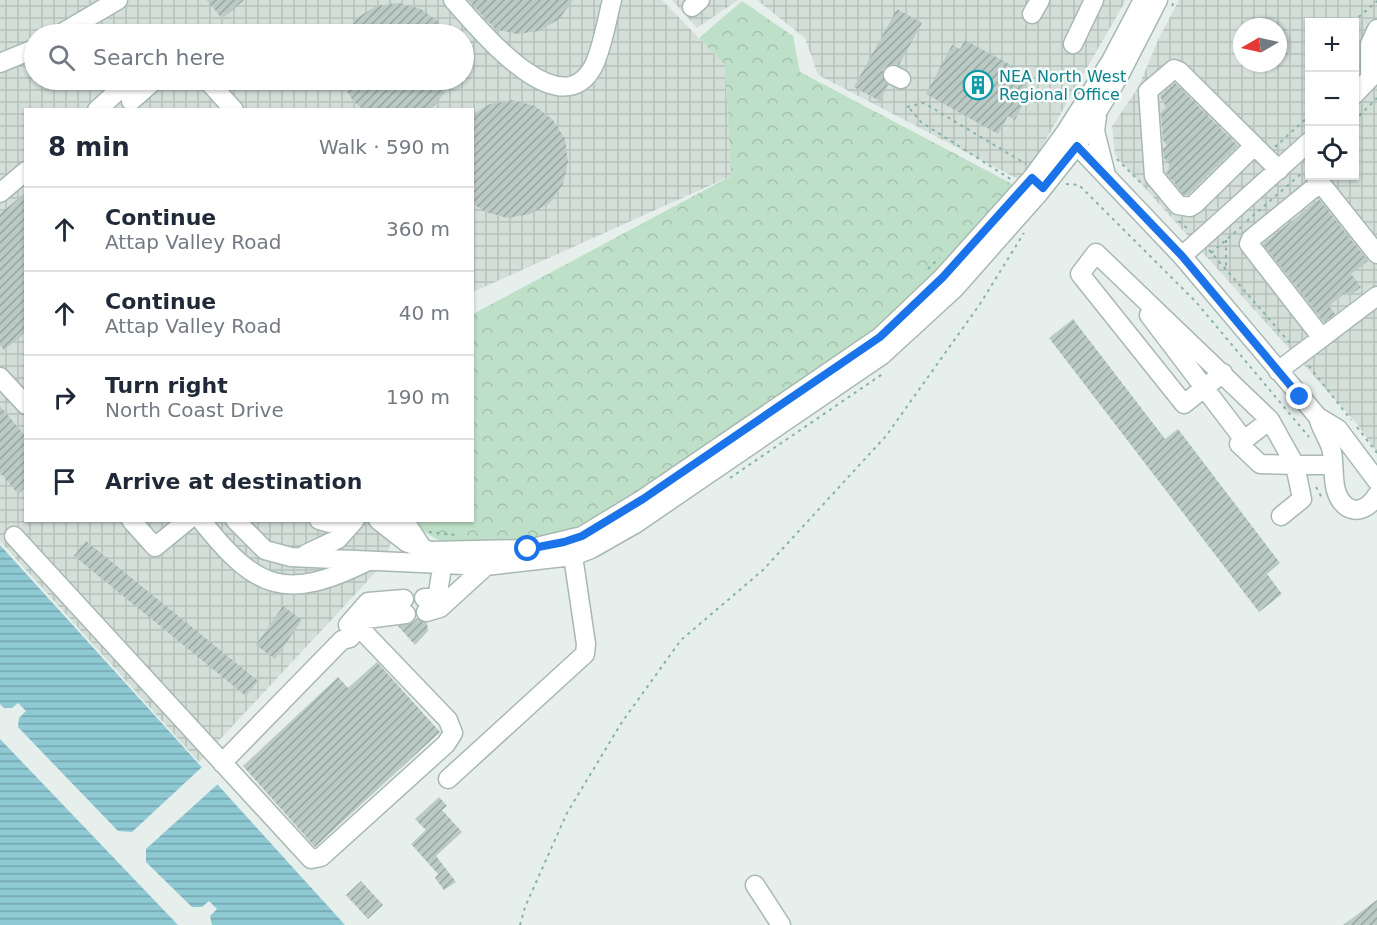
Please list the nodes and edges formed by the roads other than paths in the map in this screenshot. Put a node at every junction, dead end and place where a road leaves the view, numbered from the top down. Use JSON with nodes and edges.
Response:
{"nodes":[{"id":1,"x":118,"y":0,"type":"edge"},
{"id":2,"x":453,"y":0,"type":"edge"},
{"id":3,"x":612,"y":0,"type":"edge"},
{"id":4,"x":1094,"y":0,"type":"edge"},
{"id":5,"x":1143,"y":0,"type":"edge"},
{"id":6,"x":1158,"y":0,"type":"edge"},
{"id":7,"x":77,"y":24,"type":"edge"},
{"id":8,"x":1377,"y":29,"type":"edge"},
{"id":9,"x":1073,"y":44,"type":"dead end"},
{"id":10,"x":24,"y":53,"type":"edge"},
{"id":11,"x":0,"y":63,"type":"edge"},
{"id":12,"x":1374,"y":74,"type":"edge"},
{"id":13,"x":119,"y":90,"type":"edge"},
{"id":14,"x":142,"y":90,"type":"edge"},
{"id":15,"x":216,"y":90,"type":"edge"},
{"id":16,"x":1359,"y":90,"type":"edge"},
{"id":17,"x":130,"y":100,"type":"dead end"},
{"id":18,"x":99,"y":108,"type":"edge"},
{"id":19,"x":232,"y":108,"type":"edge"},
{"id":20,"x":1097,"y":113,"type":"junction"},
{"id":21,"x":1071,"y":139,"type":"junction"},
{"id":22,"x":1254,"y":146,"type":"junction"},
{"id":23,"x":1305,"y":158,"type":"edge"},
{"id":24,"x":1279,"y":170,"type":"junction"},
{"id":25,"x":24,"y":173,"type":"edge"},
{"id":26,"x":1106,"y":176,"type":"junction"},
{"id":27,"x":1317,"y":180,"type":"edge"},
{"id":28,"x":1319,"y":180,"type":"edge"},
{"id":29,"x":0,"y":193,"type":"edge"},
{"id":30,"x":1377,"y":254,"type":"edge"},
{"id":31,"x":1182,"y":256,"type":"junction"},
{"id":32,"x":1118,"y":273,"type":"junction"},
{"id":33,"x":949,"y":283,"type":"junction"},
{"id":34,"x":1377,"y":296,"type":"edge"},
{"id":35,"x":1322,"y":338,"type":"junction"},
{"id":36,"x":1278,"y":371,"type":"junction"},
{"id":37,"x":1223,"y":373,"type":"junction"},
{"id":38,"x":0,"y":377,"type":"edge"},
{"id":39,"x":1203,"y":388,"type":"junction"},
{"id":40,"x":24,"y":403,"type":"edge"},
{"id":41,"x":1318,"y":417,"type":"junction"},
{"id":42,"x":1270,"y":420,"type":"junction"},
{"id":43,"x":1244,"y":440,"type":"junction"},
{"id":44,"x":1295,"y":465,"type":"junction"},
{"id":45,"x":1324,"y":465,"type":"junction"},
{"id":46,"x":1377,"y":481,"type":"edge"},
{"id":47,"x":1375,"y":503,"type":"edge"},
{"id":48,"x":1281,"y":516,"type":"dead end"},
{"id":49,"x":186,"y":522,"type":"edge"},
{"id":50,"x":203,"y":522,"type":"edge"},
{"id":51,"x":237,"y":522,"type":"edge"},
{"id":52,"x":353,"y":522,"type":"edge"},
{"id":53,"x":381,"y":522,"type":"edge"},
{"id":54,"x":138,"y":523,"type":"edge"},
{"id":55,"x":408,"y":525,"type":"edge"},
{"id":56,"x":14,"y":536,"type":"dead end"},
{"id":57,"x":421,"y":546,"type":"junction"},
{"id":58,"x":573,"y":555,"type":"junction"},
{"id":59,"x":302,"y":556,"type":"junction"},
{"id":60,"x":444,"y":558,"type":"junction"},
{"id":61,"x":369,"y":560,"type":"junction"},
{"id":62,"x":486,"y":566,"type":"junction"},
{"id":63,"x":405,"y":607,"type":"dead end"},
{"id":64,"x":355,"y":623,"type":"junction"},
{"id":65,"x":222,"y":763,"type":"junction"},
{"id":66,"x":448,"y":780,"type":"dead end"},
{"id":67,"x":755,"y":885,"type":"dead end"},
{"id":68,"x":782,"y":925,"type":"edge"}],
"edges":[{"from":1,"to":7,"type":"street"},
{"from":2,"to":3,"type":"street"},
{"from":4,"to":9,"type":"street"},
{"from":5,"to":21,"type":"street"},
{"from":6,"to":20,"type":"street"},
{"from":8,"to":12,"type":"street"},
{"from":10,"to":11,"type":"street"},
{"from":12,"to":16,"type":"street"},
{"from":13,"to":18,"type":"street"},
{"from":14,"to":17,"type":"street"},
{"from":15,"to":19,"type":"street"},
{"from":20,"to":21,"type":"street"},
{"from":20,"to":26,"type":"street"},
{"from":21,"to":26,"type":"street"},
{"from":21,"to":33,"type":"street"},
{"from":22,"to":22,"type":"street"},
{"from":22,"to":24,"type":"street"},
{"from":23,"to":24,"type":"street"},
{"from":24,"to":31,"type":"street"},
{"from":25,"to":29,"type":"street"},
{"from":26,"to":31,"type":"street"},
{"from":27,"to":35,"type":"street"},
{"from":28,"to":30,"type":"street"},
{"from":31,"to":36,"type":"street"},
{"from":32,"to":37,"type":"street"},
{"from":32,"to":39,"type":"street"},
{"from":32,"to":39,"type":"street"},
{"from":33,"to":58,"type":"street"},
{"from":33,"to":60,"type":"street"},
{"from":34,"to":35,"type":"street"},
{"from":35,"to":36,"type":"street"},
{"from":36,"to":41,"type":"street"},
{"from":37,"to":39,"type":"street"},
{"from":37,"to":42,"type":"street"},
{"from":38,"to":40,"type":"street"},
{"from":39,"to":43,"type":"street"},
{"from":41,"to":45,"type":"street"},
{"from":41,"to":46,"type":"street"},
{"from":42,"to":43,"type":"street"},
{"from":42,"to":44,"type":"street"},
{"from":43,"to":44,"type":"street"},
{"from":44,"to":45,"type":"street"},
{"from":44,"to":48,"type":"street"},
{"from":45,"to":47,"type":"street"},
{"from":49,"to":54,"type":"street"},
{"from":50,"to":61,"type":"street"},
{"from":51,"to":59,"type":"street"},
{"from":52,"to":59,"type":"street"},
{"from":53,"to":57,"type":"street"},
{"from":55,"to":57,"type":"street"},
{"from":56,"to":65,"type":"street"},
{"from":57,"to":60,"type":"street"},
{"from":58,"to":62,"type":"street"},
{"from":58,"to":66,"type":"street"},
{"from":59,"to":61,"type":"street"},
{"from":60,"to":61,"type":"street"},
{"from":60,"to":62,"type":"street"},
{"from":60,"to":62,"type":"street"},
{"from":63,"to":64,"type":"street"},
{"from":64,"to":65,"type":"street"},
{"from":64,"to":65,"type":"street"},
{"from":67,"to":68,"type":"street"}]}
